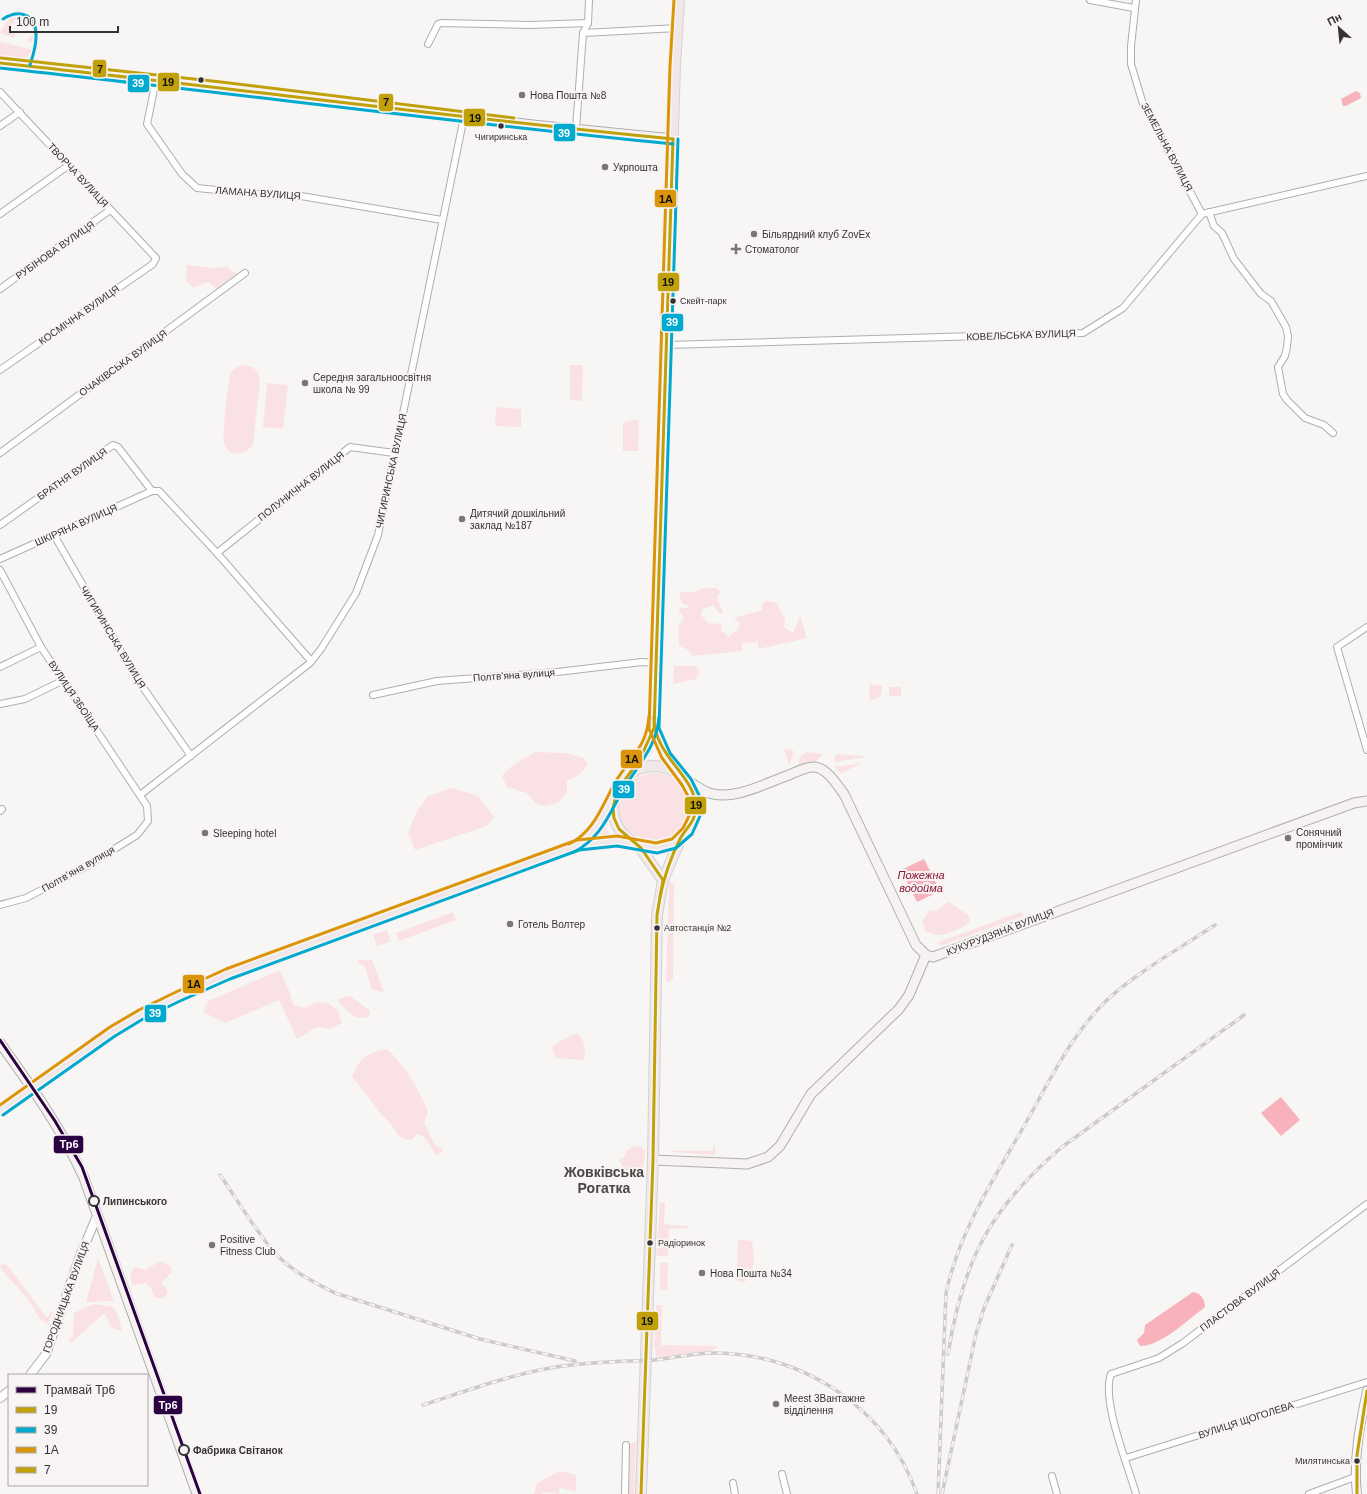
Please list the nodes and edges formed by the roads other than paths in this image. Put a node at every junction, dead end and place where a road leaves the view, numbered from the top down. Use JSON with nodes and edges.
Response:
{"nodes":[{"id":1,"x":589,"y":0,"type":"edge"},
{"id":2,"x":679,"y":0,"type":"edge"},
{"id":3,"x":1090,"y":0,"type":"edge"},
{"id":4,"x":1136,"y":0,"type":"edge"},
{"id":5,"x":1134,"y":8,"type":"junction"},
{"id":6,"x":588,"y":23,"type":"junction"},
{"id":7,"x":678,"y":28,"type":"junction"},
{"id":8,"x":583,"y":33,"type":"junction"},
{"id":9,"x":428,"y":44,"type":"dead end"},
{"id":10,"x":0,"y":63,"type":"edge"},
{"id":11,"x":156,"y":80,"type":"junction"},
{"id":12,"x":0,"y":92,"type":"edge"},
{"id":13,"x":20,"y":112,"type":"junction"},
{"id":14,"x":464,"y":117,"type":"junction"},
{"id":15,"x":0,"y":126,"type":"edge"},
{"id":16,"x":576,"y":129,"type":"junction"},
{"id":17,"x":673,"y":139,"type":"junction"},
{"id":18,"x":69,"y":165,"type":"junction"},
{"id":19,"x":1367,"y":176,"type":"edge"},
{"id":20,"x":110,"y":210,"type":"junction"},
{"id":21,"x":1209,"y":212,"type":"junction"},
{"id":22,"x":0,"y":214,"type":"edge"},
{"id":23,"x":1202,"y":214,"type":"junction"},
{"id":24,"x":442,"y":220,"type":"junction"},
{"id":25,"x":156,"y":258,"type":"joint"},
{"id":26,"x":245,"y":273,"type":"dead end"},
{"id":27,"x":0,"y":289,"type":"edge"},
{"id":28,"x":667,"y":345,"type":"junction"},
{"id":29,"x":0,"y":370,"type":"edge"},
{"id":30,"x":1333,"y":434,"type":"dead end"},
{"id":31,"x":0,"y":453,"type":"edge"},
{"id":32,"x":394,"y":453,"type":"junction"},
{"id":33,"x":152,"y":491,"type":"junction"},
{"id":34,"x":0,"y":525,"type":"edge"},
{"id":35,"x":54,"y":535,"type":"junction"},
{"id":36,"x":217,"y":552,"type":"junction"},
{"id":37,"x":0,"y":559,"type":"edge"},
{"id":38,"x":0,"y":570,"type":"edge"},
{"id":39,"x":1367,"y":627,"type":"edge"},
{"id":40,"x":42,"y":647,"type":"junction"},
{"id":41,"x":312,"y":660,"type":"junction"},
{"id":42,"x":656,"y":663,"type":"junction"},
{"id":43,"x":0,"y":667,"type":"edge"},
{"id":44,"x":64,"y":680,"type":"junction"},
{"id":45,"x":374,"y":695,"type":"dead end"},
{"id":46,"x":0,"y":704,"type":"edge"},
{"id":47,"x":654,"y":729,"type":"junction"},
{"id":48,"x":1367,"y":750,"type":"edge"},
{"id":49,"x":191,"y":756,"type":"junction"},
{"id":50,"x":683,"y":777,"type":"junction"},
{"id":51,"x":621,"y":783,"type":"junction"},
{"id":52,"x":140,"y":795,"type":"junction"},
{"id":53,"x":615,"y":796,"type":"junction"},
{"id":54,"x":1367,"y":801,"type":"edge"},
{"id":55,"x":148,"y":821,"type":"joint"},
{"id":56,"x":681,"y":838,"type":"junction"},
{"id":57,"x":635,"y":844,"type":"junction"},
{"id":58,"x":578,"y":845,"type":"junction"},
{"id":59,"x":663,"y":880,"type":"junction"},
{"id":60,"x":0,"y":905,"type":"edge"},
{"id":61,"x":926,"y":955,"type":"junction"},
{"id":62,"x":0,"y":1043,"type":"edge"},
{"id":63,"x":32,"y":1088,"type":"junction"},
{"id":64,"x":0,"y":1111,"type":"edge"},
{"id":65,"x":653,"y":1160,"type":"junction"},
{"id":66,"x":1367,"y":1204,"type":"edge"},
{"id":67,"x":97,"y":1216,"type":"junction"},
{"id":68,"x":31,"y":1374,"type":"edge"},
{"id":69,"x":1367,"y":1382,"type":"edge"},
{"id":70,"x":1367,"y":1391,"type":"edge"},
{"id":71,"x":8,"y":1392,"type":"edge"},
{"id":72,"x":0,"y":1398,"type":"edge"},
{"id":73,"x":626,"y":1445,"type":"dead end"},
{"id":74,"x":1126,"y":1458,"type":"junction"},
{"id":75,"x":782,"y":1474,"type":"dead end"},
{"id":76,"x":1052,"y":1476,"type":"dead end"},
{"id":77,"x":1355,"y":1477,"type":"junction"},
{"id":78,"x":733,"y":1483,"type":"dead end"},
{"id":79,"x":197,"y":1494,"type":"edge"},
{"id":80,"x":625,"y":1494,"type":"edge"},
{"id":81,"x":641,"y":1494,"type":"edge"},
{"id":82,"x":735,"y":1494,"type":"edge"},
{"id":83,"x":787,"y":1494,"type":"edge"},
{"id":84,"x":1057,"y":1494,"type":"edge"},
{"id":85,"x":1136,"y":1494,"type":"edge"},
{"id":86,"x":1309,"y":1494,"type":"edge"},
{"id":87,"x":1357,"y":1494,"type":"edge"}],
"edges":[{"from":1,"to":6,"type":"street"},
{"from":2,"to":7,"type":"main road"},
{"from":3,"to":5,"type":"street"},
{"from":4,"to":5,"type":"street","name":"ЗЕМЕЛЬНА ВУЛИЦЯ"},
{"from":5,"to":23,"type":"street","name":"ЗЕМЕЛЬНА ВУЛИЦЯ"},
{"from":6,"to":8,"type":"street"},
{"from":6,"to":9,"type":"street"},
{"from":7,"to":8,"type":"street"},
{"from":7,"to":17,"type":"main road"},
{"from":8,"to":16,"type":"street"},
{"from":10,"to":11,"type":"main road"},
{"from":11,"to":14,"type":"main road"},
{"from":11,"to":24,"type":"street","name":"ЛАМАНА ВУЛИЦЯ"},
{"from":12,"to":13,"type":"street","name":"ТВОРЧА ВУЛИЦЯ"},
{"from":13,"to":15,"type":"street"},
{"from":13,"to":18,"type":"street","name":"ТВОРЧА ВУЛИЦЯ"},
{"from":14,"to":16,"type":"main road"},
{"from":14,"to":24,"type":"street","name":"ЧИГИРИНСЬКА ВУЛИЦЯ"},
{"from":16,"to":17,"type":"main road"},
{"from":17,"to":28,"type":"main road"},
{"from":18,"to":20,"type":"street","name":"ТВОРЧА ВУЛИЦЯ"},
{"from":18,"to":22,"type":"street"},
{"from":19,"to":21,"type":"street"},
{"from":20,"to":25,"type":"street","name":"ТВОРЧА ВУЛИЦЯ"},
{"from":20,"to":27,"type":"street","name":"РУБІНОВА ВУЛИЦЯ"},
{"from":21,"to":23,"type":"street"},
{"from":21,"to":30,"type":"street"},
{"from":23,"to":28,"type":"street","name":"КОВЕЛЬСЬКА ВУЛИЦЯ"},
{"from":24,"to":32,"type":"street","name":"ЧИГИРИНСЬКА ВУЛИЦЯ"},
{"from":25,"to":29,"type":"street","name":"КОСМІЧНА ВУЛИЦЯ"},
{"from":26,"to":31,"type":"street","name":"ОЧАКІВСЬКА ВУЛИЦЯ"},
{"from":28,"to":42,"type":"main road"},
{"from":32,"to":36,"type":"street","name":"ПОЛУНИЧНА ВУЛИЦЯ"},
{"from":32,"to":41,"type":"street","name":"ЧИГИРИНСЬКА ВУЛИЦЯ"},
{"from":33,"to":34,"type":"street","name":"БРАТНЯ ВУЛИЦЯ"},
{"from":33,"to":35,"type":"street","name":"ШКІРЯНА ВУЛИЦЯ"},
{"from":33,"to":36,"type":"street"},
{"from":35,"to":37,"type":"street","name":"ШКІРЯНА ВУЛИЦЯ"},
{"from":35,"to":49,"type":"street","name":"ЧИГИРИНСЬКА ВУЛИЦЯ"},
{"from":36,"to":41,"type":"street"},
{"from":38,"to":40,"type":"street","name":"ВУЛИЦЯ ЗБОЇЩА"},
{"from":39,"to":48,"type":"street"},
{"from":40,"to":43,"type":"street"},
{"from":40,"to":44,"type":"street","name":"ВУЛИЦЯ ЗБОЇЩА"},
{"from":41,"to":49,"type":"street","name":"ЧИГИРИНСЬКА ВУЛИЦЯ"},
{"from":42,"to":45,"type":"street","name":"Полтвʼяна вулиця"},
{"from":42,"to":47,"type":"main road"},
{"from":44,"to":46,"type":"street"},
{"from":44,"to":52,"type":"street","name":"ВУЛИЦЯ ЗБОЇЩА"},
{"from":47,"to":50,"type":"main road"},
{"from":47,"to":51,"type":"main road"},
{"from":49,"to":52,"type":"street","name":"ЧИГИРИНСЬКА ВУЛИЦЯ"},
{"from":50,"to":51,"type":"main road"},
{"from":50,"to":56,"type":"main road"},
{"from":50,"to":61,"type":"main road"},
{"from":51,"to":53,"type":"main road"},
{"from":52,"to":55,"type":"street","name":"ВУЛИЦЯ ЗБОЇЩА"},
{"from":53,"to":57,"type":"main road"},
{"from":53,"to":58,"type":"main road"},
{"from":54,"to":61,"type":"main road","name":"КУКУРУДЗЯНА ВУЛИЦЯ"},
{"from":55,"to":60,"type":"street","name":"Полтвʼяна вулиця"},
{"from":56,"to":57,"type":"main road"},
{"from":56,"to":59,"type":"main road"},
{"from":57,"to":58,"type":"main road"},
{"from":57,"to":59,"type":"main road"},
{"from":58,"to":63,"type":"main road"},
{"from":59,"to":65,"type":"main road"},
{"from":61,"to":65,"type":"main road"},
{"from":62,"to":63,"type":"main road"},
{"from":63,"to":64,"type":"main road"},
{"from":63,"to":67,"type":"main road"},
{"from":65,"to":81,"type":"main road"},
{"from":66,"to":74,"type":"street","name":"ПЛАСТОВА ВУЛИЦЯ"},
{"from":67,"to":68,"type":"street","name":"ГОРОДНИЦЬКА ВУЛИЦЯ"},
{"from":67,"to":79,"type":"main road"},
{"from":69,"to":74,"type":"street","name":"ВУЛИЦЯ ЩОГОЛЕВА"},
{"from":70,"to":77,"type":"street"},
{"from":71,"to":72,"type":"street"},
{"from":73,"to":80,"type":"street"},
{"from":74,"to":85,"type":"street"},
{"from":75,"to":83,"type":"street"},
{"from":76,"to":84,"type":"street"},
{"from":77,"to":86,"type":"street"},
{"from":77,"to":87,"type":"street"},
{"from":78,"to":82,"type":"street"}]}
